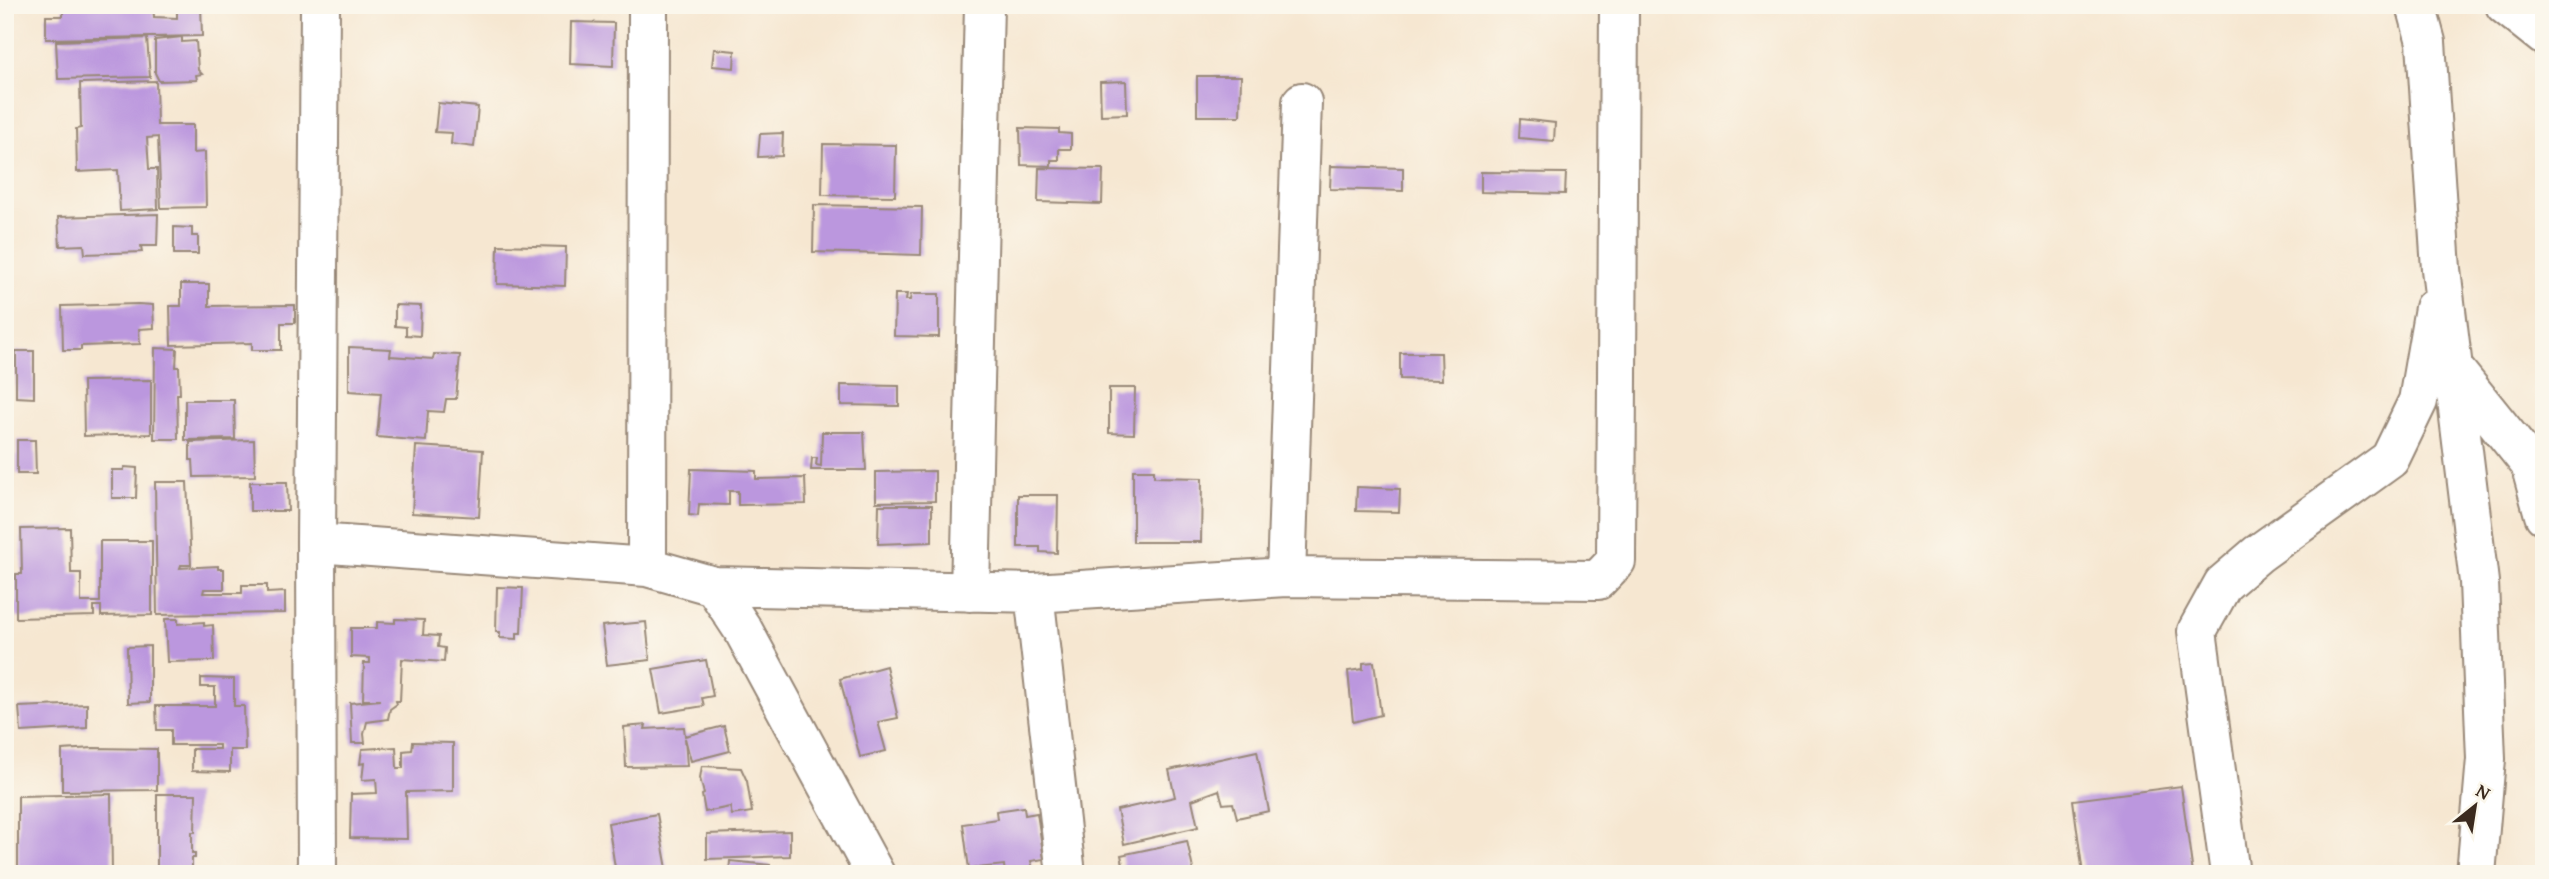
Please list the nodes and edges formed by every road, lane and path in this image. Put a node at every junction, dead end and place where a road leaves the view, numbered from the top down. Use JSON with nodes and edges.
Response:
{"nodes":[{"id":1,"x":320,"y":5,"type":"edge"},
{"id":2,"x":648,"y":5,"type":"edge"},
{"id":3,"x":984,"y":5,"type":"edge"},
{"id":4,"x":1619,"y":5,"type":"edge"},
{"id":5,"x":2416,"y":5,"type":"edge"},
{"id":6,"x":2505,"y":5,"type":"edge"},
{"id":7,"x":2544,"y":36,"type":"edge"},
{"id":8,"x":1302,"y":102,"type":"dead end"},
{"id":9,"x":2441,"y":269,"type":"junction"},
{"id":10,"x":2453,"y":368,"type":"junction"},
{"id":11,"x":2544,"y":514,"type":"edge"},
{"id":12,"x":316,"y":543,"type":"junction"},
{"id":13,"x":648,"y":567,"type":"junction"},
{"id":14,"x":1286,"y":577,"type":"junction"},
{"id":15,"x":714,"y":586,"type":"junction"},
{"id":16,"x":970,"y":592,"type":"junction"},
{"id":17,"x":1034,"y":593,"type":"junction"},
{"id":18,"x":317,"y":874,"type":"edge"},
{"id":19,"x":875,"y":874,"type":"edge"},
{"id":20,"x":1066,"y":874,"type":"edge"},
{"id":21,"x":2230,"y":874,"type":"edge"},
{"id":22,"x":2476,"y":874,"type":"edge"}],
"edges":[{"from":1,"to":12,"type":"street"},
{"from":2,"to":13,"type":"street"},
{"from":3,"to":16,"type":"street"},
{"from":4,"to":14,"type":"street"},
{"from":5,"to":9,"type":"street"},
{"from":6,"to":7,"type":"street"},
{"from":8,"to":14,"type":"street"},
{"from":9,"to":10,"type":"street"},
{"from":9,"to":21,"type":"street"},
{"from":10,"to":11,"type":"street"},
{"from":10,"to":22,"type":"street"},
{"from":12,"to":13,"type":"street"},
{"from":12,"to":18,"type":"street"},
{"from":13,"to":15,"type":"street"},
{"from":14,"to":17,"type":"street"},
{"from":15,"to":16,"type":"street"},
{"from":15,"to":19,"type":"street"},
{"from":16,"to":17,"type":"street"},
{"from":17,"to":20,"type":"street"}]}
